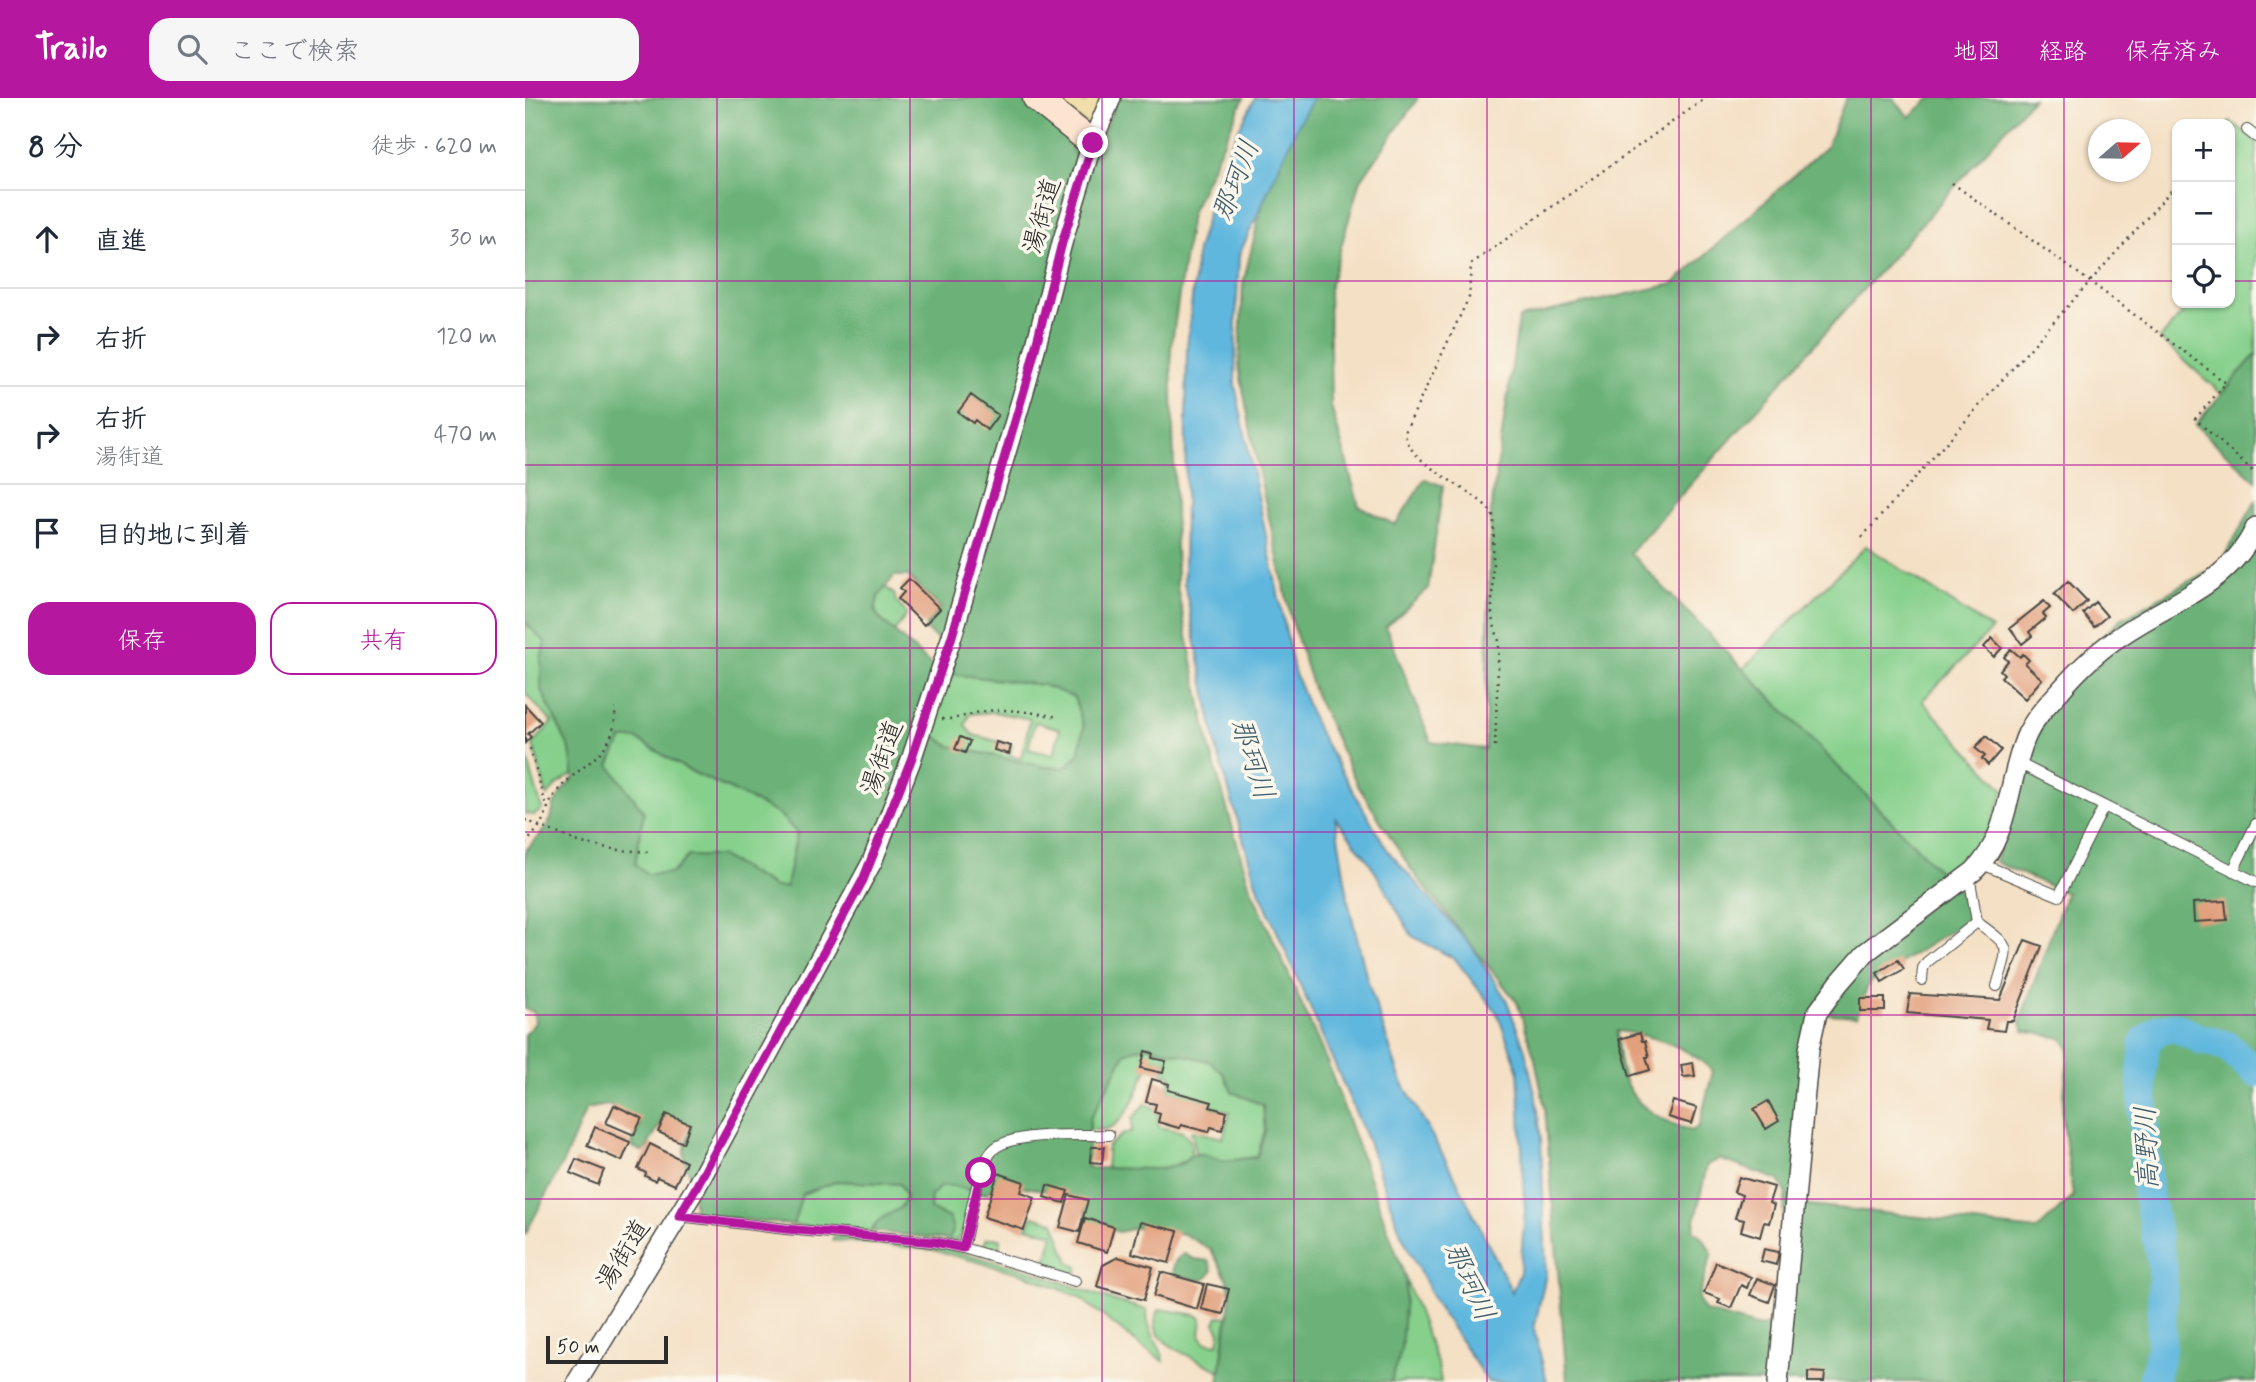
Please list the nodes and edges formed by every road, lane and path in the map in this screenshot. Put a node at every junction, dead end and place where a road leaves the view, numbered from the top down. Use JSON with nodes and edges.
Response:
{"nodes":[{"id":1,"x":1035,"y":98,"type":"edge"},
{"id":2,"x":1111,"y":98,"type":"edge"},
{"id":3,"x":1706,"y":98,"type":"edge"},
{"id":4,"x":2246,"y":130,"type":"dead end"},
{"id":5,"x":2256,"y":137,"type":"edge"},
{"id":6,"x":1093,"y":143,"type":"junction"},
{"id":7,"x":1952,"y":184,"type":"dead end"},
{"id":8,"x":2172,"y":190,"type":"edge"},
{"id":9,"x":2089,"y":281,"type":"junction"},
{"id":10,"x":2256,"y":474,"type":"edge"},
{"id":11,"x":2256,"y":527,"type":"edge"},
{"id":12,"x":1862,"y":537,"type":"dead end"},
{"id":13,"x":615,"y":708,"type":"dead end"},
{"id":14,"x":926,"y":715,"type":"junction"},
{"id":15,"x":1059,"y":717,"type":"dead end"},
{"id":16,"x":1495,"y":746,"type":"dead end"},
{"id":17,"x":530,"y":748,"type":"dead end"},
{"id":18,"x":2018,"y":763,"type":"junction"},
{"id":19,"x":2104,"y":806,"type":"junction"},
{"id":20,"x":547,"y":810,"type":"junction"},
{"id":21,"x":525,"y":820,"type":"edge"},
{"id":22,"x":2256,"y":824,"type":"edge"},
{"id":23,"x":540,"y":826,"type":"junction"},
{"id":24,"x":525,"y":844,"type":"edge"},
{"id":25,"x":650,"y":852,"type":"dead end"},
{"id":26,"x":1976,"y":869,"type":"junction"},
{"id":27,"x":2233,"y":871,"type":"junction"},
{"id":28,"x":2256,"y":882,"type":"edge"},
{"id":29,"x":1977,"y":922,"type":"junction"},
{"id":30,"x":1921,"y":980,"type":"dead end"},
{"id":31,"x":1997,"y":986,"type":"dead end"},
{"id":32,"x":1109,"y":1135,"type":"dead end"},
{"id":33,"x":679,"y":1216,"type":"junction"},
{"id":34,"x":963,"y":1248,"type":"junction"},
{"id":35,"x":1075,"y":1281,"type":"dead end"},
{"id":36,"x":577,"y":1382,"type":"edge"},
{"id":37,"x":1778,"y":1382,"type":"edge"}],
"edges":[{"from":1,"to":6,"type":"street"},
{"from":2,"to":6,"type":"street","name":"湯街道"},
{"from":3,"to":16,"type":"path"},
{"from":4,"to":5,"type":"lane"},
{"from":6,"to":14,"type":"street","name":"湯街道"},
{"from":7,"to":9,"type":"path"},
{"from":8,"to":9,"type":"path"},
{"from":9,"to":10,"type":"path"},
{"from":9,"to":12,"type":"path"},
{"from":11,"to":18,"type":"street"},
{"from":13,"to":20,"type":"path"},
{"from":14,"to":15,"type":"path"},
{"from":14,"to":33,"type":"street","name":"湯街道"},
{"from":17,"to":20,"type":"path"},
{"from":18,"to":19,"type":"lane"},
{"from":18,"to":26,"type":"street"},
{"from":19,"to":26,"type":"lane"},
{"from":19,"to":27,"type":"lane"},
{"from":20,"to":23,"type":"path"},
{"from":21,"to":23,"type":"path"},
{"from":22,"to":27,"type":"lane"},
{"from":23,"to":24,"type":"path"},
{"from":23,"to":25,"type":"path"},
{"from":26,"to":29,"type":"lane"},
{"from":26,"to":37,"type":"street"},
{"from":27,"to":28,"type":"lane"},
{"from":29,"to":30,"type":"lane"},
{"from":29,"to":31,"type":"lane"},
{"from":32,"to":34,"type":"lane"},
{"from":33,"to":34,"type":"lane"},
{"from":33,"to":36,"type":"street","name":"湯街道"},
{"from":34,"to":35,"type":"lane"}]}
